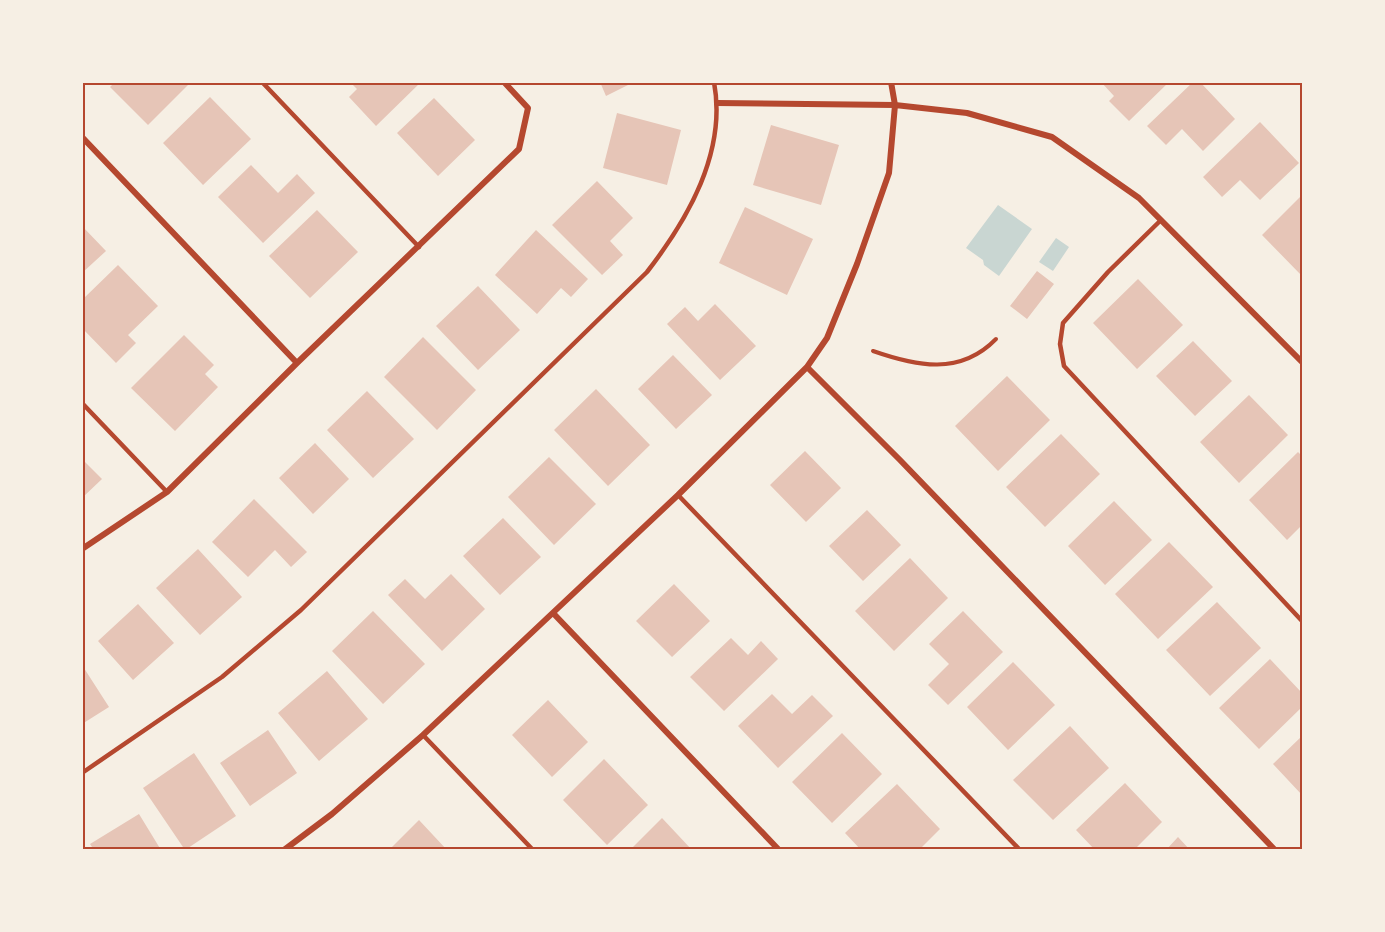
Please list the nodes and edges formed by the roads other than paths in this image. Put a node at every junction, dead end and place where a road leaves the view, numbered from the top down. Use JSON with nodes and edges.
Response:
{"nodes":[{"id":1,"x":262,"y":82,"type":"edge"},
{"id":2,"x":504,"y":82,"type":"edge"},
{"id":3,"x":714,"y":82,"type":"edge"},
{"id":4,"x":891,"y":82,"type":"edge"},
{"id":5,"x":717,"y":103,"type":"junction"},
{"id":6,"x":895,"y":105,"type":"junction"},
{"id":7,"x":82,"y":137,"type":"edge"},
{"id":8,"x":1161,"y":220,"type":"junction"},
{"id":9,"x":419,"y":247,"type":"junction"},
{"id":10,"x":1302,"y":362,"type":"edge"},
{"id":11,"x":297,"y":363,"type":"junction"},
{"id":12,"x":807,"y":367,"type":"junction"},
{"id":13,"x":82,"y":403,"type":"edge"},
{"id":14,"x":167,"y":492,"type":"junction"},
{"id":15,"x":678,"y":495,"type":"junction"},
{"id":16,"x":82,"y":549,"type":"edge"},
{"id":17,"x":553,"y":613,"type":"junction"},
{"id":18,"x":1302,"y":621,"type":"edge"},
{"id":19,"x":423,"y":735,"type":"junction"},
{"id":20,"x":82,"y":773,"type":"edge"},
{"id":21,"x":292,"y":847,"type":"edge"},
{"id":22,"x":284,"y":849,"type":"edge"},
{"id":23,"x":533,"y":849,"type":"edge"},
{"id":24,"x":779,"y":849,"type":"edge"},
{"id":25,"x":1020,"y":849,"type":"edge"},
{"id":26,"x":1275,"y":849,"type":"edge"}],
"edges":[{"from":1,"to":9,"type":"lane"},
{"from":2,"to":9,"type":"street"},
{"from":3,"to":5,"type":"lane"},
{"from":4,"to":6,"type":"street"},
{"from":5,"to":6,"type":"street"},
{"from":5,"to":20,"type":"lane"},
{"from":6,"to":8,"type":"street"},
{"from":6,"to":12,"type":"street"},
{"from":7,"to":11,"type":"street"},
{"from":8,"to":10,"type":"street"},
{"from":8,"to":18,"type":"lane"},
{"from":9,"to":11,"type":"street"},
{"from":11,"to":14,"type":"street"},
{"from":12,"to":15,"type":"street"},
{"from":12,"to":26,"type":"street"},
{"from":13,"to":14,"type":"lane"},
{"from":14,"to":16,"type":"street"},
{"from":15,"to":17,"type":"street"},
{"from":15,"to":25,"type":"lane"},
{"from":17,"to":19,"type":"street"},
{"from":17,"to":24,"type":"street"},
{"from":19,"to":21,"type":"street"},
{"from":19,"to":23,"type":"lane"},
{"from":21,"to":22,"type":"street"}]}
